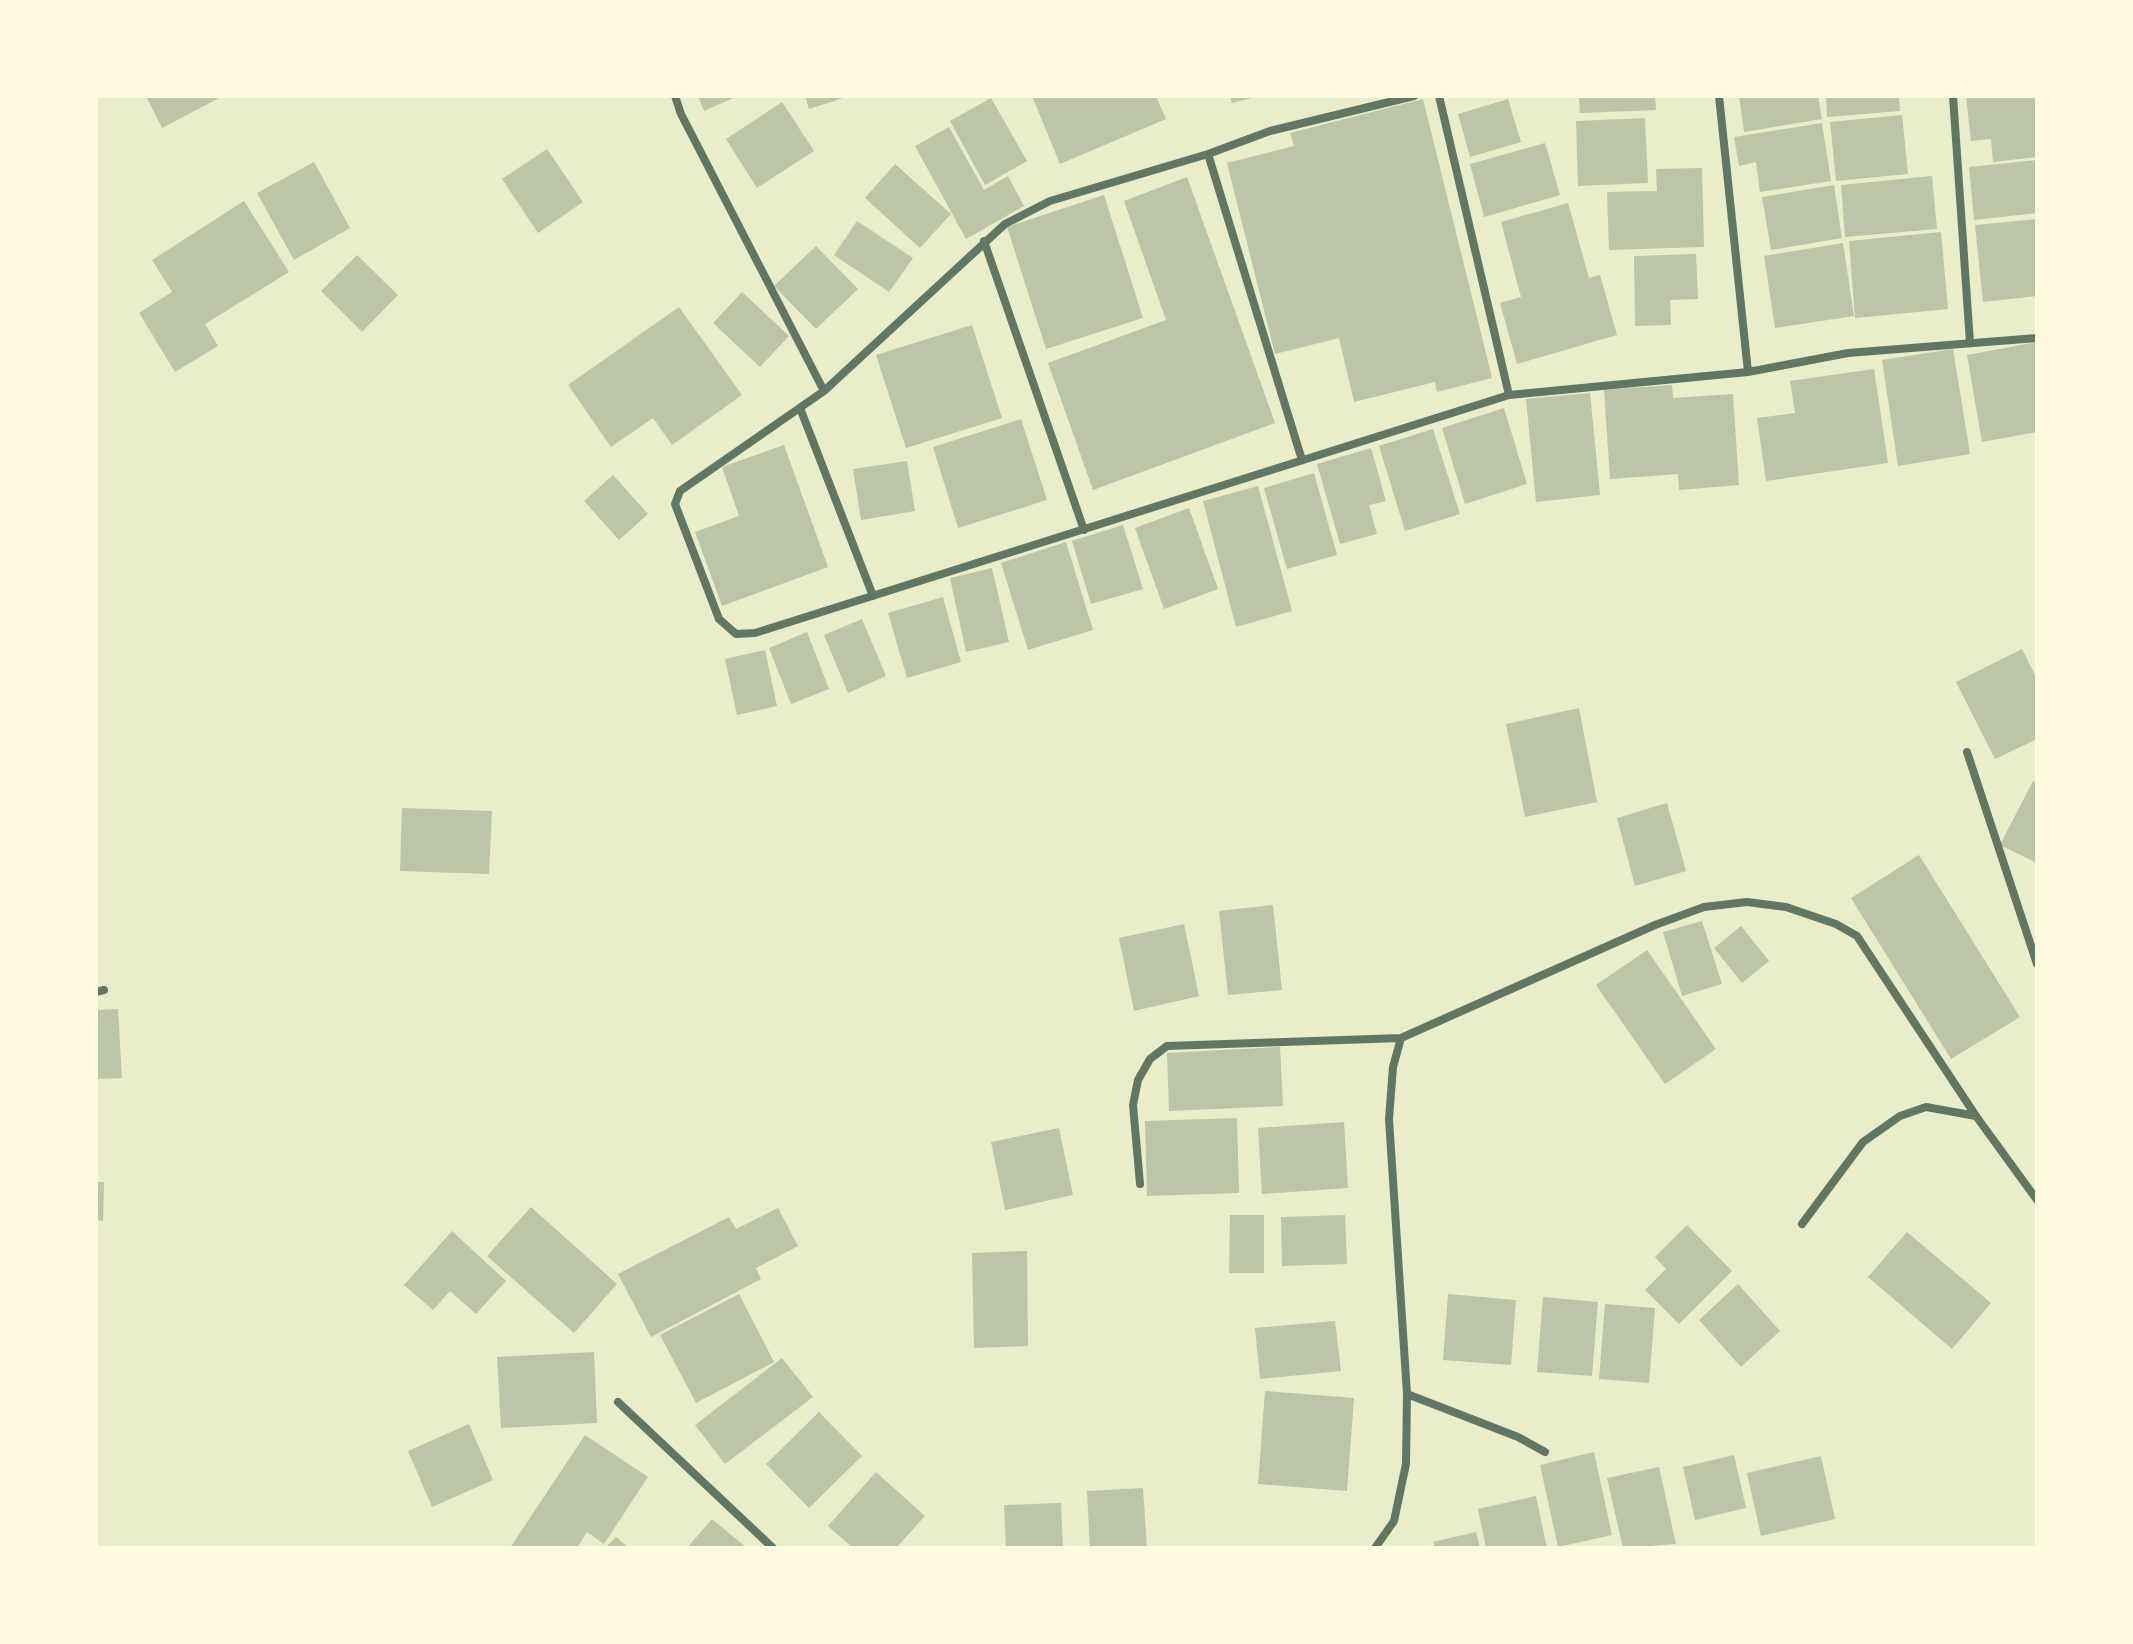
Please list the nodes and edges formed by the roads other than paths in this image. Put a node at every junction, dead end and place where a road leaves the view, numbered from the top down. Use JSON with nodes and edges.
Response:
{"nodes":[{"id":1,"x":675,"y":96,"type":"edge"},
{"id":2,"x":1414,"y":96,"type":"edge"},
{"id":3,"x":1439,"y":96,"type":"edge"},
{"id":4,"x":1719,"y":96,"type":"edge"},
{"id":5,"x":1953,"y":96,"type":"edge"},
{"id":6,"x":1208,"y":154,"type":"junction"},
{"id":7,"x":984,"y":241,"type":"junction"},
{"id":8,"x":2037,"y":338,"type":"edge"},
{"id":9,"x":1970,"y":343,"type":"junction"},
{"id":10,"x":1748,"y":372,"type":"junction"},
{"id":11,"x":824,"y":391,"type":"junction"},
{"id":12,"x":1509,"y":395,"type":"junction"},
{"id":13,"x":800,"y":408,"type":"junction"},
{"id":14,"x":1302,"y":460,"type":"junction"},
{"id":15,"x":1084,"y":530,"type":"junction"},
{"id":16,"x":873,"y":596,"type":"junction"},
{"id":17,"x":1967,"y":752,"type":"dead end"},
{"id":18,"x":2037,"y":964,"type":"edge"},
{"id":19,"x":1401,"y":1038,"type":"junction"},
{"id":20,"x":1976,"y":1116,"type":"junction"},
{"id":21,"x":1140,"y":1184,"type":"dead end"},
{"id":22,"x":2037,"y":1200,"type":"edge"},
{"id":23,"x":1802,"y":1224,"type":"dead end"},
{"id":24,"x":1407,"y":1394,"type":"junction"},
{"id":25,"x":618,"y":1402,"type":"dead end"},
{"id":26,"x":1545,"y":1452,"type":"dead end"},
{"id":27,"x":773,"y":1548,"type":"edge"},
{"id":28,"x":1375,"y":1548,"type":"edge"}],
"edges":[{"from":1,"to":11,"type":"street"},
{"from":2,"to":6,"type":"street"},
{"from":3,"to":12,"type":"street"},
{"from":4,"to":10,"type":"street"},
{"from":5,"to":9,"type":"street"},
{"from":6,"to":7,"type":"street"},
{"from":6,"to":14,"type":"street"},
{"from":7,"to":11,"type":"street"},
{"from":7,"to":15,"type":"street"},
{"from":8,"to":9,"type":"street"},
{"from":9,"to":10,"type":"street"},
{"from":10,"to":12,"type":"street"},
{"from":11,"to":13,"type":"street"},
{"from":12,"to":14,"type":"street"},
{"from":13,"to":16,"type":"street"},
{"from":13,"to":16,"type":"street"},
{"from":14,"to":15,"type":"street"},
{"from":15,"to":16,"type":"street"},
{"from":17,"to":18,"type":"street"},
{"from":19,"to":20,"type":"street"},
{"from":19,"to":21,"type":"street"},
{"from":19,"to":24,"type":"street"},
{"from":20,"to":22,"type":"street"},
{"from":20,"to":23,"type":"street"},
{"from":24,"to":26,"type":"street"},
{"from":24,"to":28,"type":"street"},
{"from":25,"to":27,"type":"street"}]}
